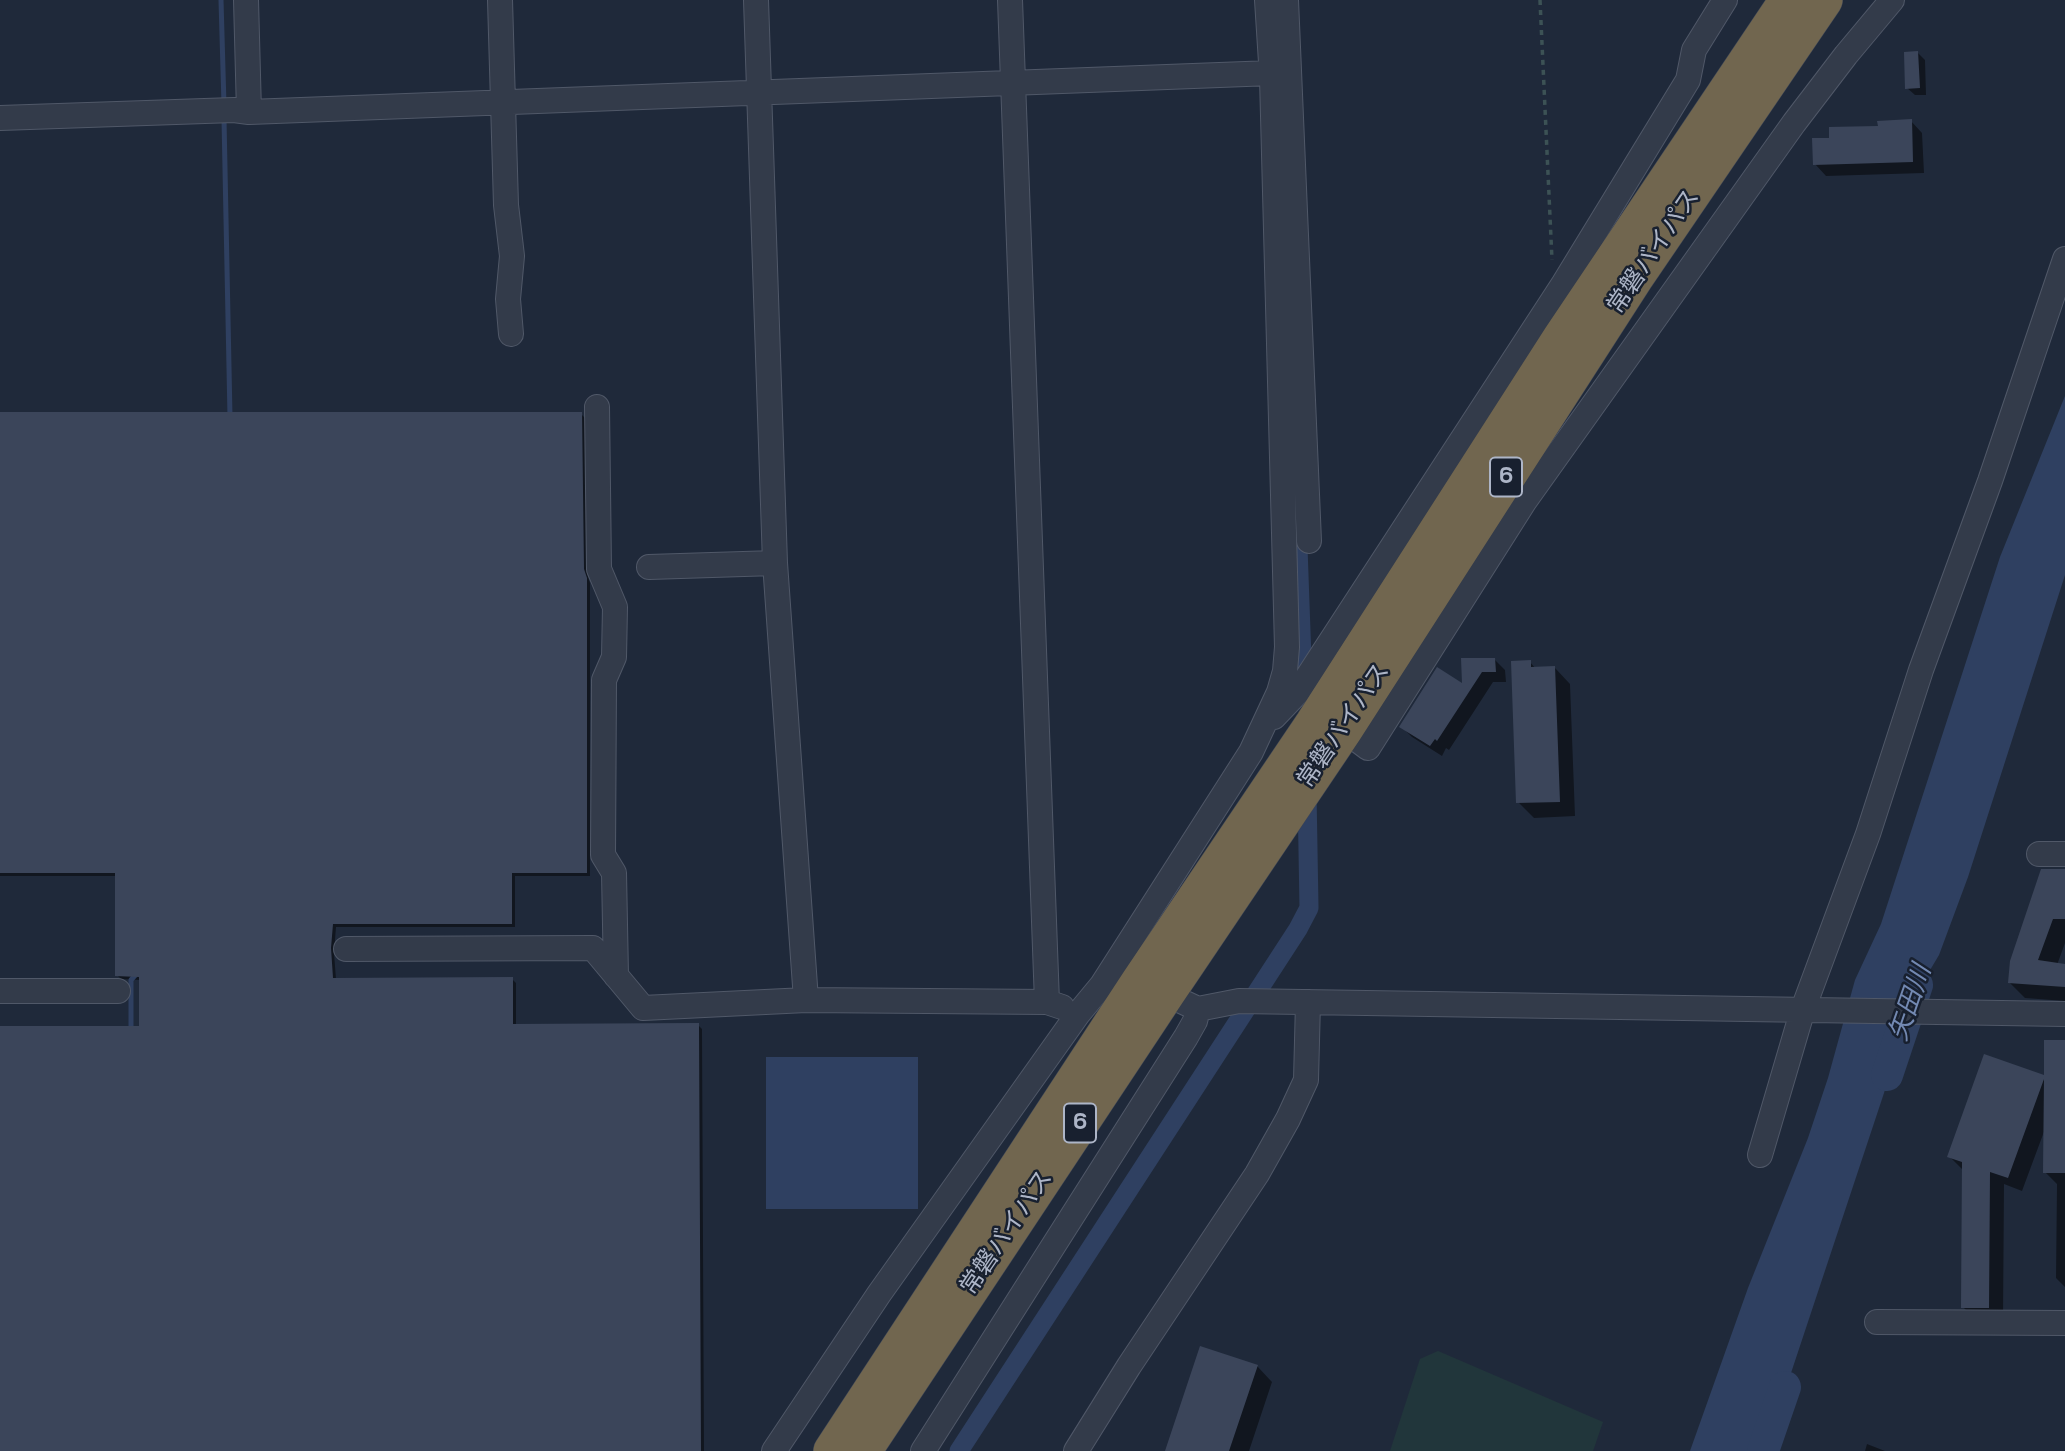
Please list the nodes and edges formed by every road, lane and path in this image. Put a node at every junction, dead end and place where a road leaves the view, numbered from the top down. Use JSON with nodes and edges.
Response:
{"nodes":[{"id":1,"x":246,"y":0,"type":"edge"},
{"id":2,"x":500,"y":0,"type":"edge"},
{"id":3,"x":756,"y":0,"type":"edge"},
{"id":4,"x":1010,"y":0,"type":"edge"},
{"id":5,"x":1267,"y":0,"type":"edge"},
{"id":6,"x":1286,"y":0,"type":"edge"},
{"id":7,"x":1540,"y":0,"type":"edge"},
{"id":8,"x":1726,"y":0,"type":"edge"},
{"id":9,"x":1761,"y":0,"type":"edge"},
{"id":10,"x":1788,"y":0,"type":"edge"},
{"id":11,"x":1824,"y":0,"type":"edge"},
{"id":12,"x":1850,"y":0,"type":"edge"},
{"id":13,"x":1892,"y":0,"type":"edge"},
{"id":14,"x":1277,"y":62,"type":"junction"},
{"id":15,"x":1013,"y":83,"type":"junction"},
{"id":16,"x":1744,"y":91,"type":"junction"},
{"id":17,"x":760,"y":93,"type":"junction"},
{"id":18,"x":503,"y":102,"type":"junction"},
{"id":19,"x":250,"y":112,"type":"junction"},
{"id":20,"x":0,"y":118,"type":"edge"},
{"id":21,"x":2065,"y":259,"type":"edge"},
{"id":22,"x":1564,"y":283,"type":"junction"},
{"id":23,"x":511,"y":334,"type":"dead end"},
{"id":24,"x":597,"y":407,"type":"dead end"},
{"id":25,"x":1309,"y":541,"type":"dead end"},
{"id":26,"x":775,"y":563,"type":"junction"},
{"id":27,"x":649,"y":567,"type":"dead end"},
{"id":28,"x":1264,"y":727,"type":"junction"},
{"id":29,"x":1314,"y":753,"type":"junction"},
{"id":30,"x":2039,"y":854,"type":"dead end"},
{"id":31,"x":2065,"y":854,"type":"edge"},
{"id":32,"x":346,"y":949,"type":"dead end"},
{"id":33,"x":616,"y":976,"type":"junction"},
{"id":34,"x":0,"y":991,"type":"edge"},
{"id":35,"x":118,"y":991,"type":"dead end"},
{"id":36,"x":1166,"y":993,"type":"junction"},
{"id":37,"x":806,"y":1000,"type":"junction"},
{"id":38,"x":1047,"y":1002,"type":"junction"},
{"id":39,"x":1308,"y":1002,"type":"junction"},
{"id":40,"x":1198,"y":1009,"type":"junction"},
{"id":41,"x":1806,"y":1009,"type":"junction"},
{"id":42,"x":2065,"y":1014,"type":"edge"},
{"id":43,"x":1095,"y":1020,"type":"junction"},
{"id":44,"x":1760,"y":1155,"type":"dead end"},
{"id":45,"x":1877,"y":1322,"type":"dead end"},
{"id":46,"x":2065,"y":1324,"type":"edge"},
{"id":47,"x":774,"y":1451,"type":"edge"},
{"id":48,"x":832,"y":1451,"type":"edge"},
{"id":49,"x":863,"y":1451,"type":"edge"},
{"id":50,"x":923,"y":1451,"type":"edge"},
{"id":51,"x":1076,"y":1451,"type":"edge"}],
"edges":[{"from":1,"to":19,"type":"street"},
{"from":2,"to":18,"type":"street"},
{"from":3,"to":17,"type":"street"},
{"from":4,"to":15,"type":"street"},
{"from":5,"to":14,"type":"street"},
{"from":6,"to":14,"type":"street"},
{"from":7,"to":22,"type":"path"},
{"from":8,"to":22,"type":"street"},
{"from":9,"to":16,"type":"highway","number":"6"},
{"from":10,"to":16,"type":"highway","name":"常磐バイパス","number":"6"},
{"from":11,"to":16,"type":"highway","name":"常磐バイパス","number":"6"},
{"from":12,"to":16,"type":"highway","number":"6"},
{"from":13,"to":29,"type":"street"},
{"from":14,"to":15,"type":"street"},
{"from":14,"to":25,"type":"street"},
{"from":14,"to":28,"type":"street"},
{"from":15,"to":17,"type":"street"},
{"from":15,"to":38,"type":"street"},
{"from":16,"to":29,"type":"highway","name":"常磐バイパス","number":"6"},
{"from":17,"to":18,"type":"street"},
{"from":17,"to":26,"type":"street"},
{"from":18,"to":19,"type":"street"},
{"from":18,"to":23,"type":"street"},
{"from":19,"to":20,"type":"street"},
{"from":21,"to":41,"type":"street"},
{"from":22,"to":28,"type":"street"},
{"from":24,"to":33,"type":"street"},
{"from":26,"to":27,"type":"street"},
{"from":26,"to":37,"type":"street"},
{"from":28,"to":43,"type":"street"},
{"from":29,"to":36,"type":"highway","name":"常磐バイパス","number":"6"},
{"from":29,"to":43,"type":"highway","name":"常磐バイパス","number":"6"},
{"from":30,"to":31,"type":"street"},
{"from":32,"to":33,"type":"street"},
{"from":33,"to":37,"type":"street"},
{"from":34,"to":35,"type":"street"},
{"from":36,"to":40,"type":"street"},
{"from":36,"to":49,"type":"highway","name":"常磐バイパス","number":"6"},
{"from":37,"to":38,"type":"street"},
{"from":38,"to":43,"type":"street"},
{"from":39,"to":40,"type":"street"},
{"from":39,"to":41,"type":"street"},
{"from":39,"to":51,"type":"street"},
{"from":40,"to":50,"type":"street"},
{"from":41,"to":42,"type":"street"},
{"from":41,"to":44,"type":"street"},
{"from":43,"to":47,"type":"street"},
{"from":43,"to":48,"type":"highway","name":"常磐バイパス","number":"6"},
{"from":45,"to":46,"type":"street"}]}
